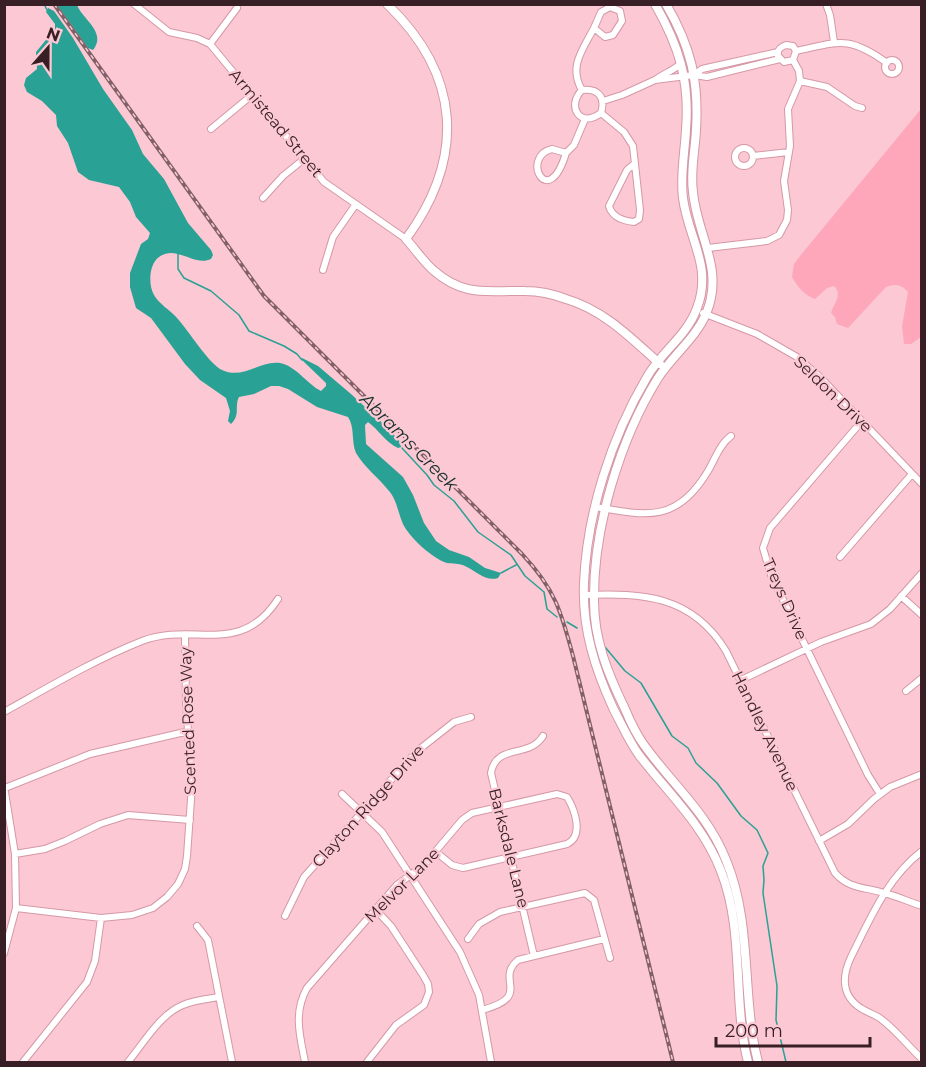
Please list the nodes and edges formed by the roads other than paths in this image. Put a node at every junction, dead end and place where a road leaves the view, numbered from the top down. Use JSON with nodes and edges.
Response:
{"nodes":[{"id":1,"x":134,"y":4,"type":"edge"},
{"id":2,"x":387,"y":4,"type":"edge"},
{"id":3,"x":655,"y":4,"type":"edge"},
{"id":4,"x":666,"y":4,"type":"edge"},
{"id":5,"x":826,"y":4,"type":"edge"},
{"id":6,"x":237,"y":8,"type":"dead end"},
{"id":7,"x":594,"y":28,"type":"junction"},
{"id":8,"x":834,"y":42,"type":"junction"},
{"id":9,"x":210,"y":44,"type":"junction"},
{"id":10,"x":796,"y":51,"type":"junction"},
{"id":11,"x":779,"y":55,"type":"junction"},
{"id":12,"x":793,"y":60,"type":"junction"},
{"id":13,"x":682,"y":63,"type":"junction"},
{"id":14,"x":887,"y":63,"type":"dead end"},
{"id":15,"x":694,"y":75,"type":"junction"},
{"id":16,"x":684,"y":76,"type":"junction"},
{"id":17,"x":655,"y":80,"type":"junction"},
{"id":18,"x":800,"y":81,"type":"junction"},
{"id":19,"x":582,"y":90,"type":"junction"},
{"id":20,"x":252,"y":95,"type":"junction"},
{"id":21,"x":603,"y":101,"type":"junction"},
{"id":22,"x":862,"y":108,"type":"dead end"},
{"id":23,"x":601,"y":113,"type":"junction"},
{"id":24,"x":585,"y":119,"type":"junction"},
{"id":25,"x":211,"y":129,"type":"dead end"},
{"id":26,"x":789,"y":152,"type":"junction"},
{"id":27,"x":566,"y":153,"type":"junction"},
{"id":28,"x":753,"y":156,"type":"dead end"},
{"id":29,"x":304,"y":159,"type":"junction"},
{"id":30,"x":634,"y":164,"type":"junction"},
{"id":31,"x":263,"y":198,"type":"dead end"},
{"id":32,"x":356,"y":204,"type":"junction"},
{"id":33,"x":406,"y":239,"type":"junction"},
{"id":34,"x":708,"y":248,"type":"junction"},
{"id":35,"x":323,"y":270,"type":"dead end"},
{"id":36,"x":701,"y":313,"type":"junction"},
{"id":37,"x":657,"y":362,"type":"junction"},
{"id":38,"x":665,"y":369,"type":"junction"},
{"id":39,"x":862,"y":421,"type":"junction"},
{"id":40,"x":731,"y":436,"type":"dead end"},
{"id":41,"x":912,"y":474,"type":"junction"},
{"id":42,"x":921,"y":484,"type":"edge"},
{"id":43,"x":595,"y":507,"type":"junction"},
{"id":44,"x":605,"y":508,"type":"junction"},
{"id":45,"x":840,"y":557,"type":"dead end"},
{"id":46,"x":921,"y":573,"type":"edge"},
{"id":47,"x":594,"y":594,"type":"junction"},
{"id":48,"x":584,"y":595,"type":"junction"},
{"id":49,"x":901,"y":596,"type":"junction"},
{"id":50,"x":278,"y":599,"type":"dead end"},
{"id":51,"x":921,"y":615,"type":"edge"},
{"id":52,"x":185,"y":635,"type":"junction"},
{"id":53,"x":807,"y":648,"type":"junction"},
{"id":54,"x":921,"y":678,"type":"edge"},
{"id":55,"x":741,"y":680,"type":"junction"},
{"id":56,"x":906,"y":691,"type":"dead end"},
{"id":57,"x":4,"y":712,"type":"edge"},
{"id":58,"x":471,"y":717,"type":"dead end"},
{"id":59,"x":189,"y":731,"type":"junction"},
{"id":60,"x":543,"y":736,"type":"dead end"},
{"id":61,"x":921,"y":774,"type":"edge"},
{"id":62,"x":5,"y":787,"type":"edge"},
{"id":63,"x":342,"y":794,"type":"dead end"},
{"id":64,"x":880,"y":794,"type":"junction"},
{"id":65,"x":498,"y":807,"type":"junction"},
{"id":66,"x":362,"y":811,"type":"junction"},
{"id":67,"x":190,"y":820,"type":"junction"},
{"id":68,"x":819,"y":842,"type":"junction"},
{"id":69,"x":921,"y":851,"type":"edge"},
{"id":70,"x":436,"y":852,"type":"junction"},
{"id":71,"x":15,"y":854,"type":"junction"},
{"id":72,"x":510,"y":857,"type":"junction"},
{"id":73,"x":410,"y":874,"type":"junction"},
{"id":74,"x":885,"y":893,"type":"junction"},
{"id":75,"x":523,"y":906,"type":"junction"},
{"id":76,"x":921,"y":906,"type":"edge"},
{"id":77,"x":16,"y":908,"type":"junction"},
{"id":78,"x":375,"y":910,"type":"junction"},
{"id":79,"x":285,"y":916,"type":"dead end"},
{"id":80,"x":101,"y":918,"type":"junction"},
{"id":81,"x":197,"y":926,"type":"dead end"},
{"id":82,"x":468,"y":939,"type":"dead end"},
{"id":83,"x":604,"y":939,"type":"junction"},
{"id":84,"x":4,"y":953,"type":"edge"},
{"id":85,"x":534,"y":956,"type":"junction"},
{"id":86,"x":610,"y":958,"type":"dead end"},
{"id":87,"x":219,"y":997,"type":"junction"},
{"id":88,"x":482,"y":1010,"type":"junction"},
{"id":89,"x":921,"y":1059,"type":"edge"},
{"id":90,"x":23,"y":1062,"type":"edge"},
{"id":91,"x":128,"y":1062,"type":"edge"},
{"id":92,"x":232,"y":1062,"type":"edge"},
{"id":93,"x":305,"y":1062,"type":"edge"},
{"id":94,"x":367,"y":1062,"type":"edge"},
{"id":95,"x":491,"y":1062,"type":"edge"},
{"id":96,"x":748,"y":1062,"type":"edge"},
{"id":97,"x":758,"y":1062,"type":"edge"}],
"edges":[{"from":1,"to":9,"type":"street"},
{"from":2,"to":33,"type":"main road"},
{"from":3,"to":13,"type":"main road"},
{"from":4,"to":15,"type":"main road"},
{"from":5,"to":8,"type":"street"},
{"from":6,"to":9,"type":"street"},
{"from":7,"to":7,"type":"street"},
{"from":7,"to":19,"type":"street"},
{"from":8,"to":10,"type":"street"},
{"from":8,"to":14,"type":"street"},
{"from":9,"to":20,"type":"street","name":"Armistead Street"},
{"from":10,"to":11,"type":"street"},
{"from":10,"to":12,"type":"street"},
{"from":11,"to":12,"type":"street"},
{"from":11,"to":15,"type":"street"},
{"from":12,"to":18,"type":"street"},
{"from":13,"to":16,"type":"main road"},
{"from":13,"to":17,"type":"street"},
{"from":15,"to":16,"type":"street"},
{"from":15,"to":34,"type":"main road"},
{"from":16,"to":17,"type":"street"},
{"from":16,"to":36,"type":"main road"},
{"from":17,"to":21,"type":"street"},
{"from":18,"to":22,"type":"street"},
{"from":18,"to":26,"type":"street"},
{"from":19,"to":21,"type":"street"},
{"from":19,"to":24,"type":"street"},
{"from":20,"to":25,"type":"street"},
{"from":20,"to":29,"type":"street","name":"Armistead Street"},
{"from":21,"to":23,"type":"street"},
{"from":23,"to":24,"type":"street"},
{"from":23,"to":30,"type":"street"},
{"from":24,"to":27,"type":"street"},
{"from":26,"to":28,"type":"street"},
{"from":26,"to":34,"type":"street"},
{"from":27,"to":27,"type":"street"},
{"from":29,"to":31,"type":"street"},
{"from":29,"to":32,"type":"street","name":"Armistead Street"},
{"from":30,"to":30,"type":"street"},
{"from":32,"to":33,"type":"street","name":"Armistead Street"},
{"from":32,"to":35,"type":"street"},
{"from":33,"to":37,"type":"main road","name":"Armistead Street"},
{"from":34,"to":36,"type":"main road"},
{"from":36,"to":37,"type":"main road"},
{"from":36,"to":38,"type":"main road"},
{"from":36,"to":39,"type":"street","name":"Seldon Drive"},
{"from":37,"to":38,"type":"main road","name":"Armistead Street"},
{"from":37,"to":43,"type":"main road"},
{"from":38,"to":44,"type":"main road"},
{"from":39,"to":41,"type":"street","name":"Seldon Drive"},
{"from":39,"to":53,"type":"street","name":"Treys Drive"},
{"from":40,"to":44,"type":"street"},
{"from":41,"to":42,"type":"street","name":"Seldon Drive"},
{"from":41,"to":45,"type":"street"},
{"from":43,"to":44,"type":"street"},
{"from":43,"to":48,"type":"main road"},
{"from":44,"to":47,"type":"main road"},
{"from":46,"to":49,"type":"street"},
{"from":47,"to":48,"type":"street","name":"Handley Avenue"},
{"from":47,"to":55,"type":"street","name":"Handley Avenue"},
{"from":47,"to":97,"type":"main road"},
{"from":48,"to":96,"type":"main road"},
{"from":49,"to":51,"type":"street"},
{"from":49,"to":53,"type":"street"},
{"from":50,"to":52,"type":"street"},
{"from":52,"to":57,"type":"street"},
{"from":52,"to":59,"type":"street","name":"Scented Rose Way"},
{"from":53,"to":55,"type":"street"},
{"from":53,"to":64,"type":"street","name":"Treys Drive"},
{"from":54,"to":56,"type":"street"},
{"from":55,"to":68,"type":"street","name":"Handley Avenue"},
{"from":58,"to":66,"type":"street","name":"Clayton Ridge Drive"},
{"from":59,"to":62,"type":"street"},
{"from":59,"to":67,"type":"street","name":"Scented Rose Way"},
{"from":60,"to":65,"type":"street","name":"Barksdale Lane"},
{"from":61,"to":64,"type":"street"},
{"from":62,"to":71,"type":"street"},
{"from":63,"to":66,"type":"street"},
{"from":64,"to":68,"type":"street"},
{"from":65,"to":70,"type":"street","name":"Melvor Lane"},
{"from":65,"to":72,"type":"street","name":"Barksdale Lane"},
{"from":65,"to":72,"type":"street","name":"Melvor Lane"},
{"from":66,"to":73,"type":"street"},
{"from":66,"to":79,"type":"street","name":"Clayton Ridge Drive"},
{"from":67,"to":71,"type":"street"},
{"from":67,"to":80,"type":"street","name":"Scented Rose Way"},
{"from":68,"to":74,"type":"street","name":"Handley Avenue"},
{"from":69,"to":74,"type":"street"},
{"from":70,"to":72,"type":"street"},
{"from":70,"to":73,"type":"street","name":"Melvor Lane"},
{"from":71,"to":77,"type":"street"},
{"from":72,"to":75,"type":"street","name":"Barksdale Lane"},
{"from":73,"to":78,"type":"street","name":"Melvor Lane"},
{"from":73,"to":88,"type":"street"},
{"from":74,"to":76,"type":"street","name":"Handley Avenue"},
{"from":74,"to":89,"type":"street"},
{"from":75,"to":82,"type":"street"},
{"from":75,"to":83,"type":"street"},
{"from":75,"to":85,"type":"street","name":"Barksdale Lane"},
{"from":77,"to":80,"type":"street","name":"Scented Rose Way"},
{"from":77,"to":84,"type":"street"},
{"from":78,"to":93,"type":"street","name":"Melvor Lane"},
{"from":78,"to":94,"type":"street"},
{"from":80,"to":90,"type":"street"},
{"from":81,"to":87,"type":"street"},
{"from":83,"to":85,"type":"street"},
{"from":83,"to":86,"type":"street"},
{"from":85,"to":88,"type":"street"},
{"from":87,"to":91,"type":"street"},
{"from":87,"to":92,"type":"street"},
{"from":88,"to":95,"type":"street"}]}
